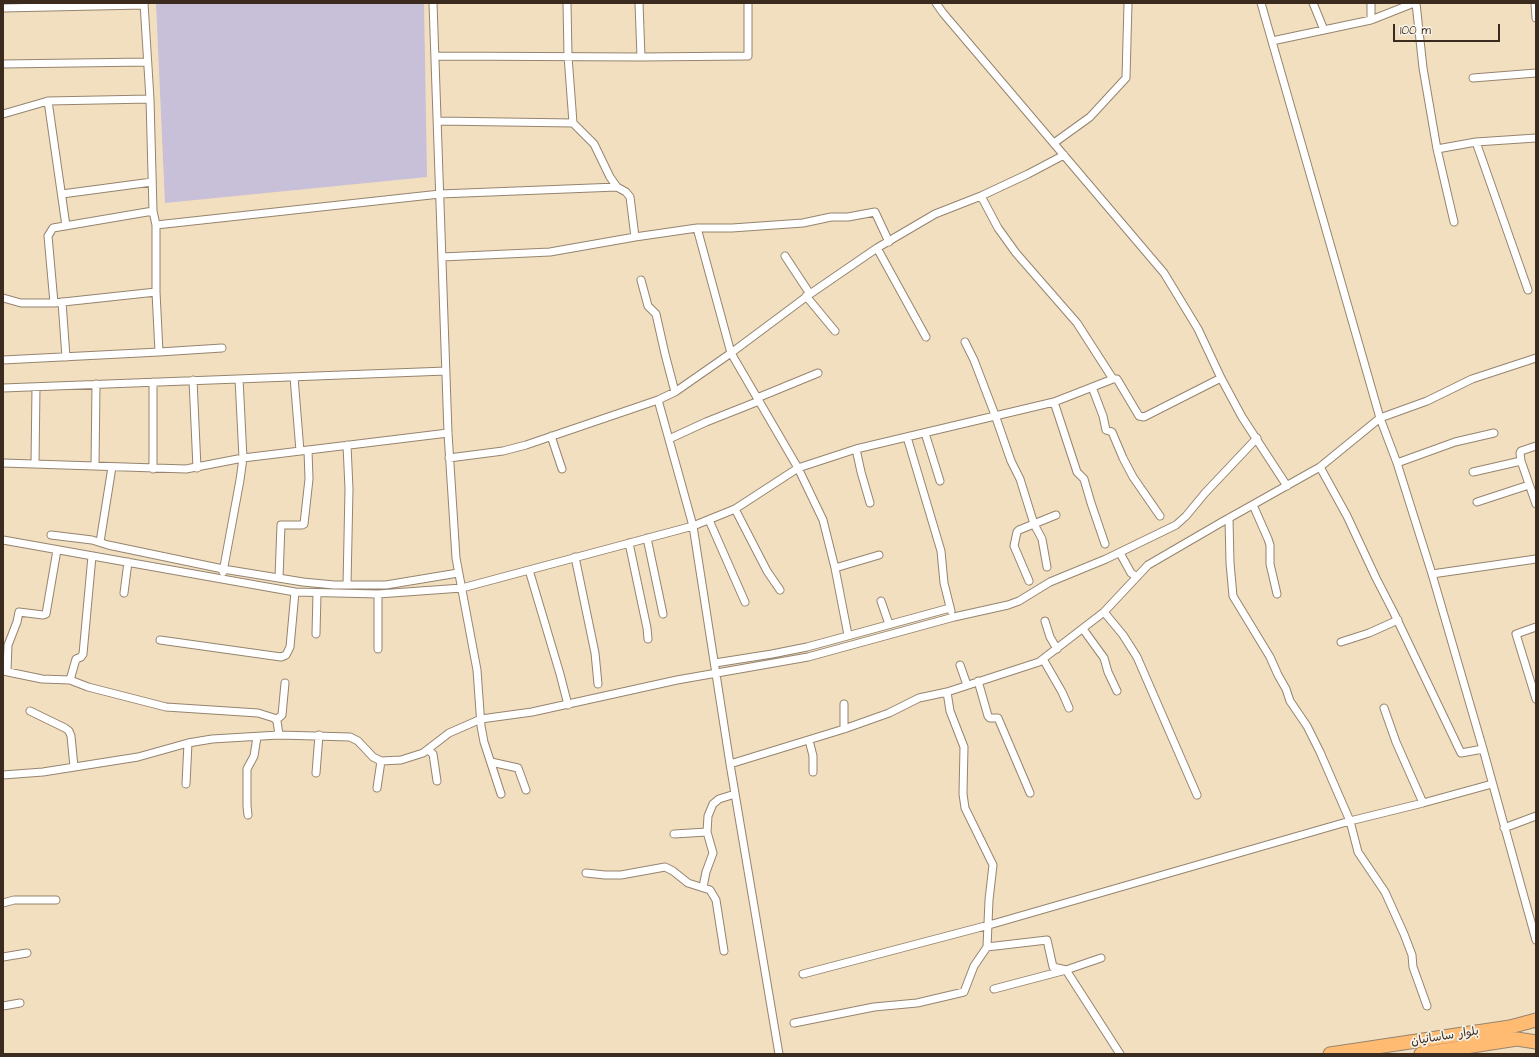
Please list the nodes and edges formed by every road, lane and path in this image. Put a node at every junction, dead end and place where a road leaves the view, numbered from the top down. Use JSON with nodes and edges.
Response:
{"nodes":[{"id":1,"x":434,"y":3,"type":"edge"},
{"id":2,"x":567,"y":3,"type":"edge"},
{"id":3,"x":639,"y":3,"type":"edge"},
{"id":4,"x":748,"y":3,"type":"edge"},
{"id":5,"x":936,"y":3,"type":"edge"},
{"id":6,"x":1128,"y":3,"type":"edge"},
{"id":7,"x":1261,"y":3,"type":"edge"},
{"id":8,"x":1313,"y":3,"type":"edge"},
{"id":9,"x":1371,"y":3,"type":"edge"},
{"id":10,"x":1415,"y":3,"type":"edge"},
{"id":11,"x":1535,"y":3,"type":"edge"},
{"id":12,"x":144,"y":4,"type":"edge"},
{"id":13,"x":3,"y":8,"type":"edge"},
{"id":14,"x":1536,"y":18,"type":"edge"},
{"id":15,"x":1371,"y":20,"type":"junction"},
{"id":16,"x":1324,"y":30,"type":"junction"},
{"id":17,"x":1272,"y":41,"type":"junction"},
{"id":18,"x":435,"y":56,"type":"junction"},
{"id":19,"x":568,"y":56,"type":"junction"},
{"id":20,"x":641,"y":57,"type":"junction"},
{"id":21,"x":147,"y":62,"type":"junction"},
{"id":22,"x":3,"y":64,"type":"edge"},
{"id":23,"x":1536,"y":73,"type":"edge"},
{"id":24,"x":1473,"y":78,"type":"dead end"},
{"id":25,"x":150,"y":98,"type":"junction"},
{"id":26,"x":48,"y":101,"type":"junction"},
{"id":27,"x":3,"y":114,"type":"edge"},
{"id":28,"x":438,"y":121,"type":"junction"},
{"id":29,"x":573,"y":123,"type":"junction"},
{"id":30,"x":1536,"y":138,"type":"edge"},
{"id":31,"x":1476,"y":142,"type":"junction"},
{"id":32,"x":1054,"y":143,"type":"junction"},
{"id":33,"x":1437,"y":149,"type":"junction"},
{"id":34,"x":1064,"y":155,"type":"junction"},
{"id":35,"x":152,"y":182,"type":"junction"},
{"id":36,"x":617,"y":188,"type":"junction"},
{"id":37,"x":62,"y":194,"type":"junction"},
{"id":38,"x":440,"y":194,"type":"junction"},
{"id":39,"x":981,"y":196,"type":"junction"},
{"id":40,"x":153,"y":211,"type":"junction"},
{"id":41,"x":1454,"y":222,"type":"dead end"},
{"id":42,"x":156,"y":225,"type":"junction"},
{"id":43,"x":66,"y":226,"type":"junction"},
{"id":44,"x":697,"y":228,"type":"junction"},
{"id":45,"x":635,"y":237,"type":"junction"},
{"id":46,"x":889,"y":242,"type":"junction"},
{"id":47,"x":877,"y":248,"type":"junction"},
{"id":48,"x":785,"y":256,"type":"dead end"},
{"id":49,"x":442,"y":257,"type":"junction"},
{"id":50,"x":641,"y":280,"type":"dead end"},
{"id":51,"x":1528,"y":290,"type":"dead end"},
{"id":52,"x":156,"y":292,"type":"junction"},
{"id":53,"x":808,"y":295,"type":"junction"},
{"id":54,"x":3,"y":298,"type":"edge"},
{"id":55,"x":62,"y":302,"type":"junction"},
{"id":56,"x":54,"y":303,"type":"junction"},
{"id":57,"x":835,"y":331,"type":"dead end"},
{"id":58,"x":926,"y":337,"type":"dead end"},
{"id":59,"x":965,"y":342,"type":"dead end"},
{"id":60,"x":222,"y":348,"type":"dead end"},
{"id":61,"x":159,"y":352,"type":"junction"},
{"id":62,"x":731,"y":353,"type":"junction"},
{"id":63,"x":66,"y":357,"type":"junction"},
{"id":64,"x":1536,"y":358,"type":"edge"},
{"id":65,"x":3,"y":360,"type":"edge"},
{"id":66,"x":446,"y":371,"type":"junction"},
{"id":67,"x":818,"y":373,"type":"dead end"},
{"id":68,"x":294,"y":377,"type":"junction"},
{"id":69,"x":1221,"y":378,"type":"junction"},
{"id":70,"x":239,"y":379,"type":"junction"},
{"id":71,"x":193,"y":380,"type":"junction"},
{"id":72,"x":1113,"y":380,"type":"junction"},
{"id":73,"x":153,"y":382,"type":"junction"},
{"id":74,"x":96,"y":384,"type":"junction"},
{"id":75,"x":36,"y":387,"type":"junction"},
{"id":76,"x":1092,"y":387,"type":"junction"},
{"id":77,"x":3,"y":388,"type":"edge"},
{"id":78,"x":675,"y":392,"type":"junction"},
{"id":79,"x":758,"y":399,"type":"junction"},
{"id":80,"x":658,"y":400,"type":"junction"},
{"id":81,"x":1054,"y":402,"type":"junction"},
{"id":82,"x":995,"y":415,"type":"junction"},
{"id":83,"x":1380,"y":418,"type":"junction"},
{"id":84,"x":448,"y":433,"type":"junction"},
{"id":85,"x":925,"y":433,"type":"junction"},
{"id":86,"x":1494,"y":434,"type":"dead end"},
{"id":87,"x":551,"y":436,"type":"junction"},
{"id":88,"x":908,"y":437,"type":"junction"},
{"id":89,"x":1257,"y":438,"type":"junction"},
{"id":90,"x":669,"y":440,"type":"junction"},
{"id":91,"x":347,"y":445,"type":"junction"},
{"id":92,"x":1536,"y":446,"type":"edge"},
{"id":93,"x":856,"y":449,"type":"junction"},
{"id":94,"x":308,"y":450,"type":"junction"},
{"id":95,"x":300,"y":451,"type":"junction"},
{"id":96,"x":243,"y":458,"type":"junction"},
{"id":97,"x":449,"y":458,"type":"junction"},
{"id":98,"x":1521,"y":461,"type":"junction"},
{"id":99,"x":1397,"y":463,"type":"junction"},
{"id":100,"x":3,"y":464,"type":"edge"},
{"id":101,"x":35,"y":464,"type":"junction"},
{"id":102,"x":95,"y":466,"type":"junction"},
{"id":103,"x":112,"y":467,"type":"junction"},
{"id":104,"x":1320,"y":467,"type":"junction"},
{"id":105,"x":198,"y":468,"type":"junction"},
{"id":106,"x":798,"y":468,"type":"junction"},
{"id":107,"x":153,"y":469,"type":"junction"},
{"id":108,"x":562,"y":470,"type":"dead end"},
{"id":109,"x":1473,"y":472,"type":"dead end"},
{"id":110,"x":940,"y":481,"type":"dead end"},
{"id":111,"x":1286,"y":486,"type":"junction"},
{"id":112,"x":1529,"y":486,"type":"junction"},
{"id":113,"x":1477,"y":502,"type":"dead end"},
{"id":114,"x":870,"y":503,"type":"dead end"},
{"id":115,"x":1536,"y":504,"type":"edge"},
{"id":116,"x":1253,"y":505,"type":"junction"},
{"id":117,"x":735,"y":509,"type":"junction"},
{"id":118,"x":1056,"y":515,"type":"dead end"},
{"id":119,"x":1160,"y":516,"type":"dead end"},
{"id":120,"x":1229,"y":518,"type":"junction"},
{"id":121,"x":709,"y":520,"type":"junction"},
{"id":122,"x":1034,"y":524,"type":"junction"},
{"id":123,"x":693,"y":526,"type":"junction"},
{"id":124,"x":51,"y":536,"type":"dead end"},
{"id":125,"x":647,"y":538,"type":"junction"},
{"id":126,"x":3,"y":540,"type":"edge"},
{"id":127,"x":100,"y":542,"type":"junction"},
{"id":128,"x":629,"y":543,"type":"junction"},
{"id":129,"x":1106,"y":544,"type":"dead end"},
{"id":130,"x":57,"y":550,"type":"junction"},
{"id":131,"x":1120,"y":553,"type":"junction"},
{"id":132,"x":879,"y":555,"type":"dead end"},
{"id":133,"x":92,"y":556,"type":"junction"},
{"id":134,"x":575,"y":557,"type":"junction"},
{"id":135,"x":1536,"y":560,"type":"edge"},
{"id":136,"x":128,"y":562,"type":"junction"},
{"id":137,"x":1047,"y":567,"type":"dead end"},
{"id":138,"x":223,"y":568,"type":"junction"},
{"id":139,"x":836,"y":568,"type":"junction"},
{"id":140,"x":529,"y":570,"type":"junction"},
{"id":141,"x":458,"y":572,"type":"junction"},
{"id":142,"x":1432,"y":574,"type":"junction"},
{"id":143,"x":279,"y":578,"type":"junction"},
{"id":144,"x":1137,"y":578,"type":"junction"},
{"id":145,"x":221,"y":579,"type":"junction"},
{"id":146,"x":1029,"y":581,"type":"dead end"},
{"id":147,"x":302,"y":582,"type":"junction"},
{"id":148,"x":347,"y":585,"type":"junction"},
{"id":149,"x":462,"y":588,"type":"junction"},
{"id":150,"x":780,"y":590,"type":"dead end"},
{"id":151,"x":298,"y":592,"type":"junction"},
{"id":152,"x":124,"y":593,"type":"dead end"},
{"id":153,"x":317,"y":594,"type":"junction"},
{"id":154,"x":378,"y":594,"type":"junction"},
{"id":155,"x":1277,"y":594,"type":"dead end"},
{"id":156,"x":881,"y":601,"type":"dead end"},
{"id":157,"x":746,"y":602,"type":"dead end"},
{"id":158,"x":950,"y":608,"type":"junction"},
{"id":159,"x":1104,"y":612,"type":"junction"},
{"id":160,"x":663,"y":614,"type":"dead end"},
{"id":161,"x":954,"y":617,"type":"junction"},
{"id":162,"x":1398,"y":620,"type":"junction"},
{"id":163,"x":1045,"y":621,"type":"dead end"},
{"id":164,"x":889,"y":624,"type":"junction"},
{"id":165,"x":1536,"y":627,"type":"edge"},
{"id":166,"x":1083,"y":629,"type":"junction"},
{"id":167,"x":316,"y":634,"type":"dead end"},
{"id":168,"x":848,"y":635,"type":"junction"},
{"id":169,"x":648,"y":639,"type":"dead end"},
{"id":170,"x":160,"y":640,"type":"dead end"},
{"id":171,"x":1341,"y":642,"type":"dead end"},
{"id":172,"x":378,"y":649,"type":"dead end"},
{"id":173,"x":1057,"y":649,"type":"junction"},
{"id":174,"x":1043,"y":659,"type":"junction"},
{"id":175,"x":715,"y":663,"type":"junction"},
{"id":176,"x":960,"y":665,"type":"dead end"},
{"id":177,"x":5,"y":671,"type":"edge"},
{"id":178,"x":717,"y":674,"type":"junction"},
{"id":179,"x":70,"y":680,"type":"junction"},
{"id":180,"x":978,"y":681,"type":"junction"},
{"id":181,"x":285,"y":683,"type":"dead end"},
{"id":182,"x":598,"y":684,"type":"dead end"},
{"id":183,"x":967,"y":685,"type":"junction"},
{"id":184,"x":1117,"y":691,"type":"dead end"},
{"id":185,"x":947,"y":692,"type":"junction"},
{"id":186,"x":1536,"y":699,"type":"edge"},
{"id":187,"x":844,"y":704,"type":"dead end"},
{"id":188,"x":568,"y":705,"type":"junction"},
{"id":189,"x":1069,"y":708,"type":"dead end"},
{"id":190,"x":1384,"y":708,"type":"dead end"},
{"id":191,"x":30,"y":711,"type":"dead end"},
{"id":192,"x":276,"y":720,"type":"junction"},
{"id":193,"x":480,"y":720,"type":"junction"},
{"id":194,"x":844,"y":729,"type":"junction"},
{"id":195,"x":280,"y":735,"type":"junction"},
{"id":196,"x":319,"y":735,"type":"junction"},
{"id":197,"x":257,"y":737,"type":"junction"},
{"id":198,"x":809,"y":740,"type":"junction"},
{"id":199,"x":188,"y":743,"type":"junction"},
{"id":200,"x":1483,"y":749,"type":"junction"},
{"id":201,"x":428,"y":750,"type":"junction"},
{"id":202,"x":381,"y":761,"type":"junction"},
{"id":203,"x":491,"y":762,"type":"junction"},
{"id":204,"x":730,"y":764,"type":"junction"},
{"id":205,"x":74,"y":767,"type":"junction"},
{"id":206,"x":316,"y":772,"type":"dead end"},
{"id":207,"x":813,"y":772,"type":"dead end"},
{"id":208,"x":3,"y":775,"type":"edge"},
{"id":209,"x":437,"y":782,"type":"dead end"},
{"id":210,"x":186,"y":784,"type":"dead end"},
{"id":211,"x":1492,"y":784,"type":"junction"},
{"id":212,"x":377,"y":788,"type":"dead end"},
{"id":213,"x":526,"y":790,"type":"dead end"},
{"id":214,"x":1030,"y":793,"type":"dead end"},
{"id":215,"x":501,"y":794,"type":"dead end"},
{"id":216,"x":735,"y":794,"type":"junction"},
{"id":217,"x":1197,"y":795,"type":"dead end"},
{"id":218,"x":1424,"y":803,"type":"junction"},
{"id":219,"x":248,"y":815,"type":"dead end"},
{"id":220,"x":1536,"y":816,"type":"edge"},
{"id":221,"x":1350,"y":821,"type":"junction"},
{"id":222,"x":1504,"y":828,"type":"junction"},
{"id":223,"x":707,"y":832,"type":"junction"},
{"id":224,"x":674,"y":834,"type":"dead end"},
{"id":225,"x":586,"y":873,"type":"dead end"},
{"id":226,"x":703,"y":887,"type":"junction"},
{"id":227,"x":56,"y":900,"type":"dead end"},
{"id":228,"x":3,"y":903,"type":"edge"},
{"id":229,"x":989,"y":925,"type":"junction"},
{"id":230,"x":1536,"y":940,"type":"edge"},
{"id":231,"x":988,"y":947,"type":"junction"},
{"id":232,"x":724,"y":951,"type":"dead end"},
{"id":233,"x":27,"y":953,"type":"dead end"},
{"id":234,"x":3,"y":957,"type":"edge"},
{"id":235,"x":1101,"y":958,"type":"dead end"},
{"id":236,"x":1066,"y":970,"type":"junction"},
{"id":237,"x":803,"y":974,"type":"dead end"},
{"id":238,"x":994,"y":989,"type":"dead end"},
{"id":239,"x":20,"y":1003,"type":"dead end"},
{"id":240,"x":3,"y":1006,"type":"edge"},
{"id":241,"x":1426,"y":1006,"type":"dead end"},
{"id":242,"x":1536,"y":1020,"type":"edge"},
{"id":243,"x":794,"y":1023,"type":"dead end"},
{"id":244,"x":1536,"y":1042,"type":"edge"},
{"id":245,"x":1448,"y":1052,"type":"edge"},
{"id":246,"x":779,"y":1054,"type":"edge"},
{"id":247,"x":1120,"y":1054,"type":"edge"},
{"id":248,"x":1330,"y":1054,"type":"edge"},
{"id":249,"x":1421,"y":1054,"type":"edge"}],
"edges":[{"from":1,"to":18,"type":"street"},
{"from":2,"to":19,"type":"street"},
{"from":3,"to":20,"type":"street"},
{"from":4,"to":20,"type":"street"},
{"from":5,"to":32,"type":"street"},
{"from":6,"to":32,"type":"street"},
{"from":7,"to":17,"type":"street"},
{"from":8,"to":16,"type":"street"},
{"from":9,"to":15,"type":"street"},
{"from":10,"to":15,"type":"street"},
{"from":10,"to":33,"type":"street"},
{"from":11,"to":14,"type":"street"},
{"from":12,"to":13,"type":"street"},
{"from":12,"to":21,"type":"street"},
{"from":15,"to":16,"type":"street"},
{"from":16,"to":17,"type":"street"},
{"from":17,"to":83,"type":"street"},
{"from":18,"to":19,"type":"street"},
{"from":18,"to":28,"type":"street"},
{"from":19,"to":20,"type":"street"},
{"from":19,"to":29,"type":"street"},
{"from":21,"to":22,"type":"street"},
{"from":21,"to":25,"type":"street"},
{"from":23,"to":24,"type":"street"},
{"from":25,"to":26,"type":"street"},
{"from":25,"to":35,"type":"street"},
{"from":26,"to":27,"type":"street"},
{"from":26,"to":37,"type":"street"},
{"from":28,"to":29,"type":"street"},
{"from":28,"to":38,"type":"street"},
{"from":29,"to":36,"type":"street"},
{"from":30,"to":31,"type":"street"},
{"from":31,"to":33,"type":"street"},
{"from":31,"to":51,"type":"street"},
{"from":32,"to":34,"type":"street"},
{"from":33,"to":41,"type":"street"},
{"from":34,"to":39,"type":"street"},
{"from":34,"to":69,"type":"street"},
{"from":35,"to":37,"type":"street"},
{"from":35,"to":40,"type":"street"},
{"from":36,"to":38,"type":"street"},
{"from":36,"to":45,"type":"street"},
{"from":37,"to":43,"type":"street"},
{"from":38,"to":42,"type":"street"},
{"from":38,"to":49,"type":"street"},
{"from":39,"to":46,"type":"street"},
{"from":39,"to":72,"type":"street"},
{"from":40,"to":42,"type":"street"},
{"from":40,"to":43,"type":"street"},
{"from":42,"to":52,"type":"street"},
{"from":43,"to":56,"type":"street"},
{"from":44,"to":45,"type":"street"},
{"from":44,"to":46,"type":"street"},
{"from":44,"to":62,"type":"street"},
{"from":45,"to":49,"type":"street"},
{"from":46,"to":47,"type":"street"},
{"from":47,"to":53,"type":"street"},
{"from":47,"to":58,"type":"street"},
{"from":48,"to":53,"type":"street"},
{"from":49,"to":66,"type":"street"},
{"from":50,"to":78,"type":"street"},
{"from":52,"to":55,"type":"street"},
{"from":52,"to":61,"type":"street"},
{"from":53,"to":57,"type":"street"},
{"from":53,"to":62,"type":"street"},
{"from":54,"to":56,"type":"street"},
{"from":55,"to":56,"type":"street"},
{"from":55,"to":63,"type":"street"},
{"from":59,"to":82,"type":"street"},
{"from":60,"to":61,"type":"street"},
{"from":61,"to":63,"type":"street"},
{"from":62,"to":78,"type":"street"},
{"from":62,"to":79,"type":"street"},
{"from":63,"to":65,"type":"street"},
{"from":64,"to":83,"type":"street"},
{"from":66,"to":68,"type":"street"},
{"from":66,"to":84,"type":"street"},
{"from":67,"to":79,"type":"street"},
{"from":68,"to":70,"type":"street"},
{"from":68,"to":95,"type":"street"},
{"from":69,"to":72,"type":"street"},
{"from":69,"to":89,"type":"street"},
{"from":70,"to":71,"type":"street"},
{"from":70,"to":96,"type":"street"},
{"from":71,"to":73,"type":"street"},
{"from":71,"to":105,"type":"street"},
{"from":72,"to":76,"type":"street"},
{"from":73,"to":74,"type":"street"},
{"from":73,"to":107,"type":"street"},
{"from":74,"to":75,"type":"street"},
{"from":74,"to":102,"type":"street"},
{"from":75,"to":77,"type":"street"},
{"from":75,"to":101,"type":"street"},
{"from":76,"to":81,"type":"street"},
{"from":76,"to":119,"type":"street"},
{"from":78,"to":80,"type":"street"},
{"from":79,"to":90,"type":"street"},
{"from":79,"to":106,"type":"street"},
{"from":80,"to":87,"type":"street"},
{"from":80,"to":90,"type":"street"},
{"from":81,"to":82,"type":"street"},
{"from":81,"to":129,"type":"street"},
{"from":82,"to":85,"type":"street"},
{"from":82,"to":122,"type":"street"},
{"from":83,"to":99,"type":"street"},
{"from":83,"to":104,"type":"street"},
{"from":84,"to":91,"type":"street"},
{"from":84,"to":97,"type":"street"},
{"from":85,"to":88,"type":"street"},
{"from":85,"to":110,"type":"street"},
{"from":86,"to":99,"type":"street"},
{"from":87,"to":97,"type":"street"},
{"from":87,"to":108,"type":"street"},
{"from":88,"to":93,"type":"street"},
{"from":88,"to":158,"type":"street"},
{"from":89,"to":111,"type":"street"},
{"from":89,"to":131,"type":"street"},
{"from":90,"to":123,"type":"street"},
{"from":91,"to":94,"type":"street"},
{"from":91,"to":148,"type":"street"},
{"from":92,"to":98,"type":"street"},
{"from":93,"to":106,"type":"street"},
{"from":93,"to":114,"type":"street"},
{"from":94,"to":95,"type":"street"},
{"from":94,"to":143,"type":"street"},
{"from":95,"to":96,"type":"street"},
{"from":96,"to":105,"type":"street"},
{"from":96,"to":138,"type":"street"},
{"from":97,"to":141,"type":"street"},
{"from":98,"to":109,"type":"street"},
{"from":98,"to":112,"type":"street"},
{"from":99,"to":142,"type":"street"},
{"from":100,"to":101,"type":"street"},
{"from":101,"to":102,"type":"street"},
{"from":102,"to":103,"type":"street"},
{"from":103,"to":107,"type":"street"},
{"from":103,"to":127,"type":"street"},
{"from":104,"to":111,"type":"street"},
{"from":104,"to":162,"type":"street"},
{"from":105,"to":107,"type":"street"},
{"from":106,"to":117,"type":"street"},
{"from":106,"to":139,"type":"street"},
{"from":111,"to":116,"type":"street"},
{"from":112,"to":113,"type":"street"},
{"from":112,"to":115,"type":"street"},
{"from":116,"to":120,"type":"street"},
{"from":116,"to":155,"type":"street"},
{"from":117,"to":121,"type":"street"},
{"from":117,"to":150,"type":"street"},
{"from":118,"to":122,"type":"street"},
{"from":120,"to":144,"type":"street"},
{"from":120,"to":221,"type":"street"},
{"from":121,"to":123,"type":"street"},
{"from":121,"to":157,"type":"street"},
{"from":122,"to":137,"type":"street"},
{"from":122,"to":146,"type":"street"},
{"from":123,"to":125,"type":"street"},
{"from":123,"to":175,"type":"street"},
{"from":124,"to":127,"type":"street"},
{"from":125,"to":128,"type":"street"},
{"from":125,"to":160,"type":"street"},
{"from":126,"to":130,"type":"street"},
{"from":127,"to":138,"type":"street"},
{"from":128,"to":134,"type":"street"},
{"from":128,"to":169,"type":"street"},
{"from":130,"to":133,"type":"street"},
{"from":130,"to":177,"type":"street"},
{"from":131,"to":144,"type":"street"},
{"from":131,"to":161,"type":"street"},
{"from":132,"to":139,"type":"street"},
{"from":133,"to":136,"type":"street"},
{"from":133,"to":179,"type":"street"},
{"from":134,"to":140,"type":"street"},
{"from":134,"to":182,"type":"street"},
{"from":135,"to":142,"type":"street"},
{"from":136,"to":145,"type":"street"},
{"from":136,"to":152,"type":"street"},
{"from":138,"to":143,"type":"street"},
{"from":138,"to":145,"type":"street"},
{"from":139,"to":168,"type":"street"},
{"from":140,"to":149,"type":"street"},
{"from":140,"to":188,"type":"street"},
{"from":141,"to":148,"type":"street"},
{"from":141,"to":149,"type":"street"},
{"from":142,"to":200,"type":"street"},
{"from":143,"to":147,"type":"street"},
{"from":144,"to":159,"type":"street"},
{"from":145,"to":151,"type":"street"},
{"from":147,"to":148,"type":"street"},
{"from":147,"to":151,"type":"street"},
{"from":149,"to":154,"type":"street"},
{"from":149,"to":193,"type":"street"},
{"from":151,"to":153,"type":"street"},
{"from":151,"to":170,"type":"street"},
{"from":153,"to":154,"type":"street"},
{"from":153,"to":167,"type":"street"},
{"from":154,"to":172,"type":"street"},
{"from":156,"to":164,"type":"street"},
{"from":158,"to":161,"type":"street"},
{"from":158,"to":164,"type":"street"},
{"from":159,"to":166,"type":"street"},
{"from":159,"to":217,"type":"street"},
{"from":161,"to":178,"type":"street"},
{"from":162,"to":171,"type":"street"},
{"from":162,"to":200,"type":"street"},
{"from":163,"to":173,"type":"street"},
{"from":164,"to":168,"type":"street"},
{"from":165,"to":186,"type":"street"},
{"from":166,"to":173,"type":"street"},
{"from":166,"to":184,"type":"street"},
{"from":168,"to":175,"type":"street"},
{"from":173,"to":174,"type":"street"},
{"from":174,"to":180,"type":"street"},
{"from":174,"to":189,"type":"street"},
{"from":175,"to":178,"type":"street"},
{"from":176,"to":183,"type":"street"},
{"from":177,"to":179,"type":"street"},
{"from":178,"to":188,"type":"street"},
{"from":178,"to":204,"type":"street"},
{"from":179,"to":192,"type":"street"},
{"from":180,"to":183,"type":"street"},
{"from":180,"to":214,"type":"street"},
{"from":181,"to":192,"type":"street"},
{"from":183,"to":185,"type":"street"},
{"from":185,"to":194,"type":"street"},
{"from":185,"to":229,"type":"street"},
{"from":187,"to":194,"type":"street"},
{"from":188,"to":193,"type":"street"},
{"from":190,"to":218,"type":"street"},
{"from":191,"to":205,"type":"street"},
{"from":192,"to":195,"type":"street"},
{"from":193,"to":201,"type":"street"},
{"from":193,"to":203,"type":"street"},
{"from":194,"to":198,"type":"street"},
{"from":195,"to":196,"type":"street"},
{"from":195,"to":197,"type":"street"},
{"from":196,"to":202,"type":"street"},
{"from":196,"to":206,"type":"street"},
{"from":197,"to":199,"type":"street"},
{"from":197,"to":219,"type":"street"},
{"from":198,"to":204,"type":"street"},
{"from":198,"to":207,"type":"street"},
{"from":199,"to":205,"type":"street"},
{"from":199,"to":210,"type":"street"},
{"from":200,"to":211,"type":"street"},
{"from":201,"to":202,"type":"street"},
{"from":201,"to":209,"type":"street"},
{"from":202,"to":212,"type":"street"},
{"from":203,"to":213,"type":"street"},
{"from":203,"to":215,"type":"street"},
{"from":204,"to":216,"type":"street"},
{"from":205,"to":208,"type":"street"},
{"from":211,"to":218,"type":"street"},
{"from":211,"to":222,"type":"street"},
{"from":216,"to":223,"type":"street"},
{"from":216,"to":246,"type":"street"},
{"from":218,"to":221,"type":"street"},
{"from":220,"to":222,"type":"street"},
{"from":221,"to":229,"type":"street"},
{"from":221,"to":241,"type":"street"},
{"from":222,"to":230,"type":"street"},
{"from":223,"to":224,"type":"street"},
{"from":223,"to":226,"type":"street"},
{"from":225,"to":226,"type":"street"},
{"from":226,"to":232,"type":"street"},
{"from":227,"to":228,"type":"street"},
{"from":229,"to":231,"type":"street"},
{"from":229,"to":237,"type":"street"},
{"from":231,"to":236,"type":"street"},
{"from":231,"to":243,"type":"street"},
{"from":233,"to":234,"type":"street"},
{"from":235,"to":236,"type":"street"},
{"from":236,"to":238,"type":"street"},
{"from":236,"to":247,"type":"street"},
{"from":239,"to":240,"type":"street"},
{"from":242,"to":248,"type":"highway","name":"بلوار ساسانیان"},
{"from":244,"to":245,"type":"highway","name":"بلوار ساسانیان"},
{"from":245,"to":249,"type":"highway","name":"بلوار ساسانیان"}]}
